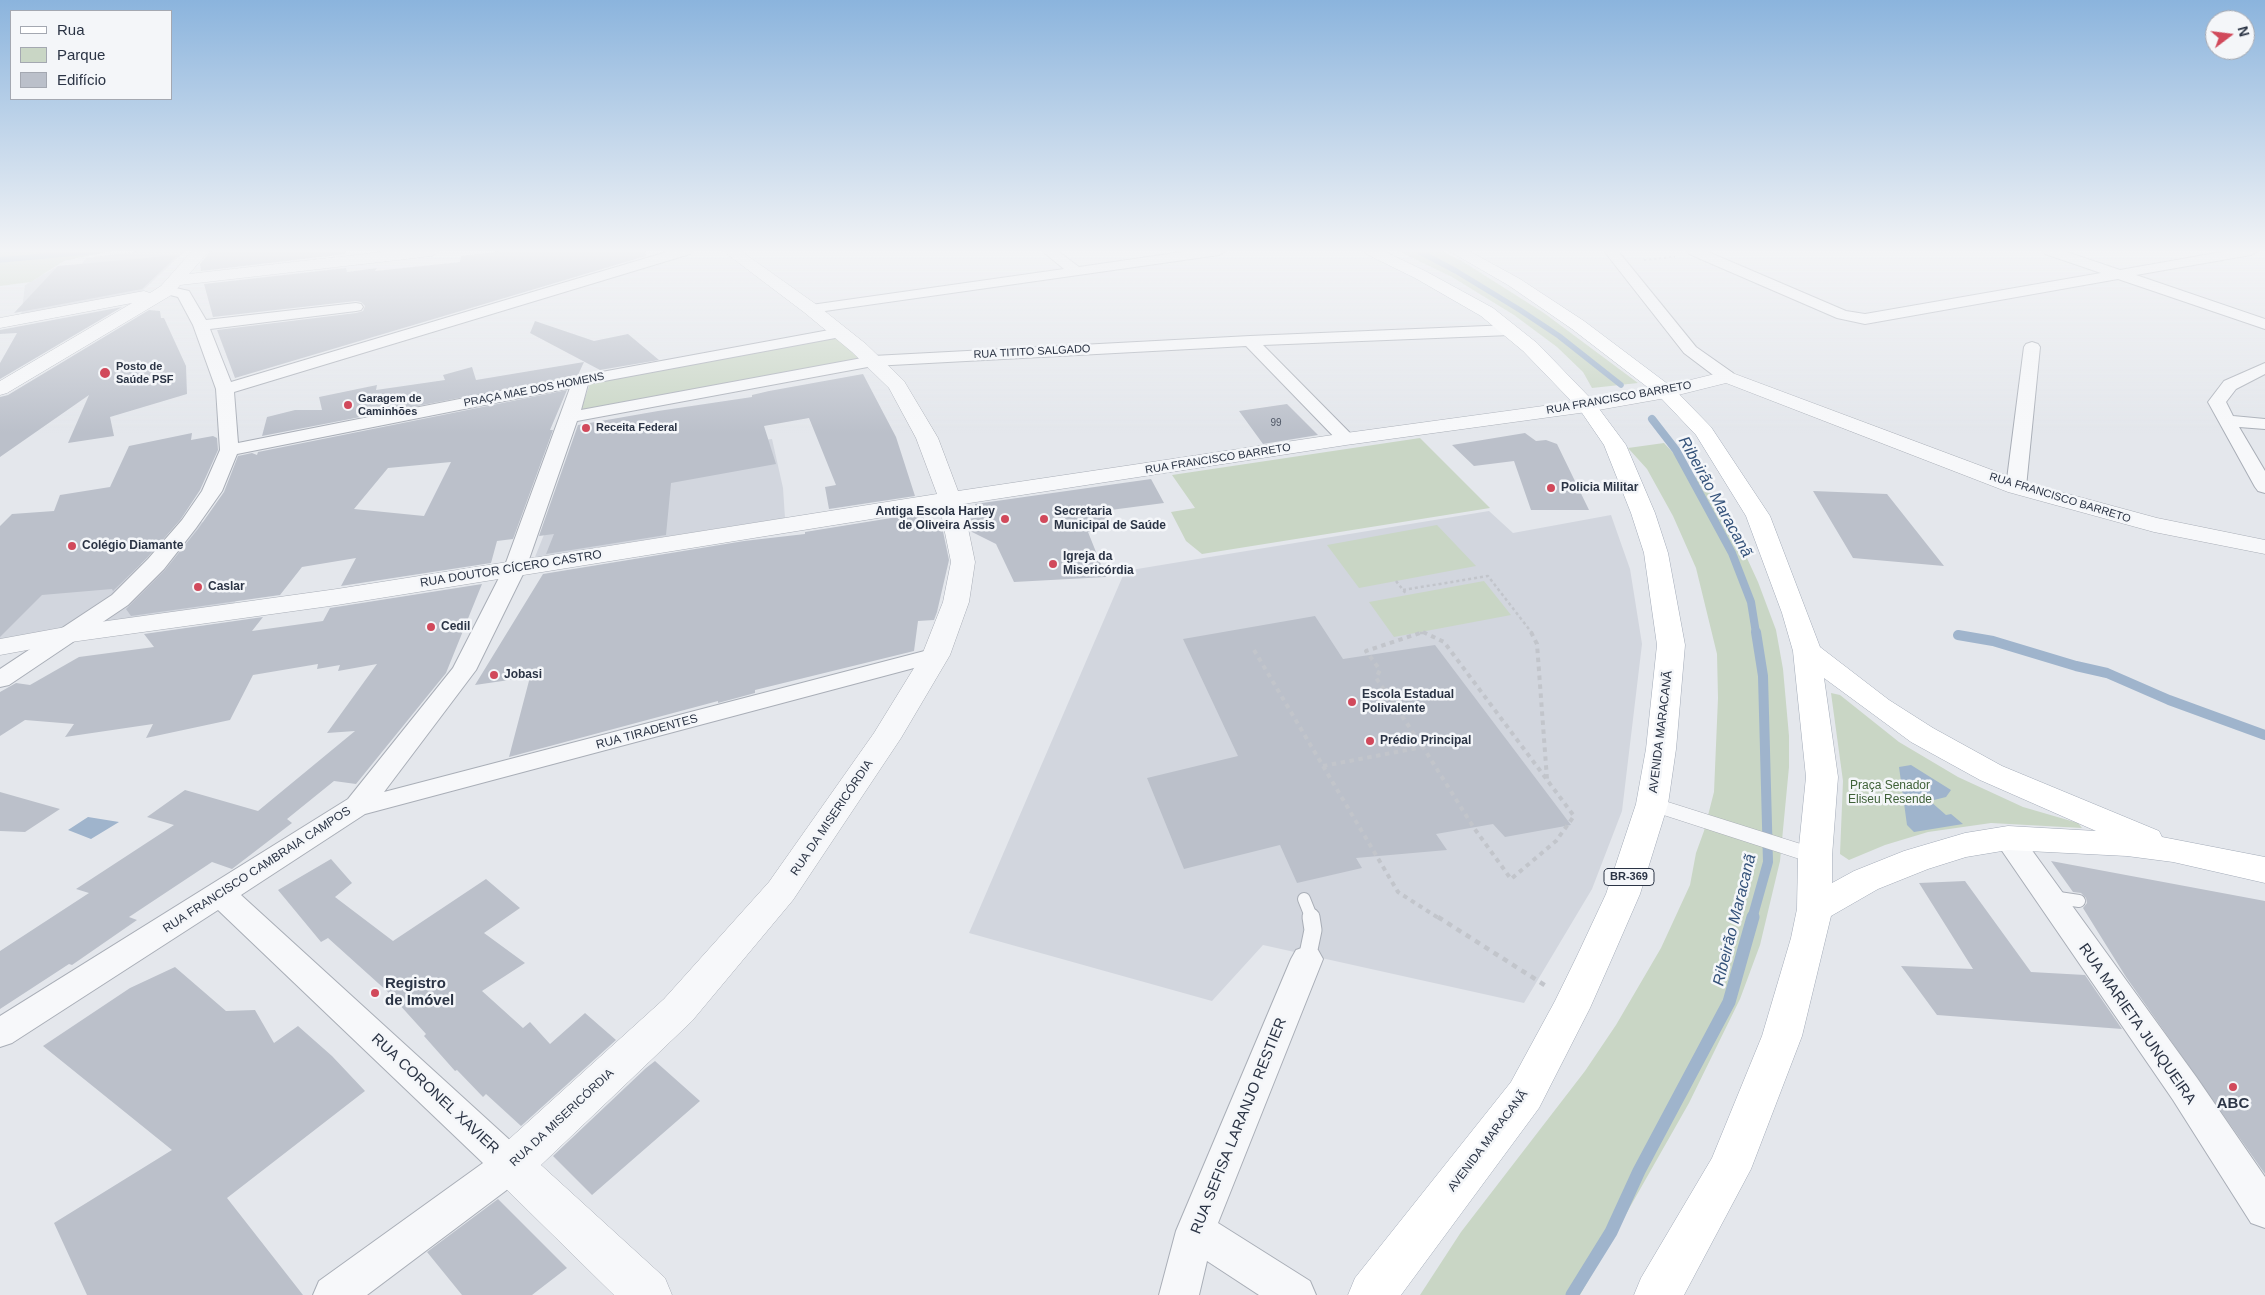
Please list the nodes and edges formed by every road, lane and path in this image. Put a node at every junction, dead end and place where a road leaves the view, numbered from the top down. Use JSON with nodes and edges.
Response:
{"nodes":[{"id":1,"x":63,"y":311,"type":"edge"},
{"id":2,"x":129,"y":311,"type":"edge"},
{"id":3,"x":194,"y":311,"type":"edge"},
{"id":4,"x":318,"y":311,"type":"edge"},
{"id":5,"x":484,"y":311,"type":"edge"},
{"id":6,"x":816,"y":311,"type":"edge"},
{"id":7,"x":1486,"y":311,"type":"edge"},
{"id":8,"x":1559,"y":311,"type":"edge"},
{"id":9,"x":1661,"y":311,"type":"edge"},
{"id":10,"x":1835,"y":311,"type":"edge"},
{"id":11,"x":1909,"y":311,"type":"edge"},
{"id":12,"x":2228,"y":311,"type":"edge"},
{"id":13,"x":0,"y":323,"type":"edge"},
{"id":14,"x":2265,"y":324,"type":"edge"},
{"id":15,"x":201,"y":325,"type":"junction"},
{"id":16,"x":1510,"y":330,"type":"junction"},
{"id":17,"x":840,"y":333,"type":"junction"},
{"id":18,"x":1250,"y":341,"type":"junction"},
{"id":19,"x":2032,"y":347,"type":"dead end"},
{"id":20,"x":873,"y":361,"type":"junction"},
{"id":21,"x":2265,"y":368,"type":"edge"},
{"id":22,"x":1727,"y":377,"type":"junction"},
{"id":23,"x":581,"y":381,"type":"junction"},
{"id":24,"x":0,"y":389,"type":"edge"},
{"id":25,"x":225,"y":389,"type":"junction"},
{"id":26,"x":1666,"y":392,"type":"junction"},
{"id":27,"x":1587,"y":406,"type":"junction"},
{"id":28,"x":570,"y":417,"type":"junction"},
{"id":29,"x":2226,"y":421,"type":"junction"},
{"id":30,"x":2265,"y":424,"type":"edge"},
{"id":31,"x":1346,"y":439,"type":"junction"},
{"id":32,"x":229,"y":450,"type":"junction"},
{"id":33,"x":2016,"y":487,"type":"junction"},
{"id":34,"x":2265,"y":487,"type":"edge"},
{"id":35,"x":950,"y":499,"type":"junction"},
{"id":36,"x":2265,"y":547,"type":"edge"},
{"id":37,"x":515,"y":568,"type":"junction"},
{"id":38,"x":1396,"y":581,"type":"dead end"},
{"id":39,"x":1403,"y":590,"type":"junction"},
{"id":40,"x":1407,"y":595,"type":"dead end"},
{"id":41,"x":71,"y":634,"type":"junction"},
{"id":42,"x":0,"y":647,"type":"edge"},
{"id":43,"x":1254,"y":650,"type":"dead end"},
{"id":44,"x":1807,"y":651,"type":"junction"},
{"id":45,"x":936,"y":654,"type":"junction"},
{"id":46,"x":0,"y":680,"type":"edge"},
{"id":47,"x":1423,"y":747,"type":"junction"},
{"id":48,"x":1323,"y":766,"type":"junction"},
{"id":49,"x":1547,"y":780,"type":"junction"},
{"id":50,"x":358,"y":806,"type":"junction"},
{"id":51,"x":1667,"y":809,"type":"junction"},
{"id":52,"x":2008,"y":838,"type":"junction"},
{"id":53,"x":2173,"y":850,"type":"junction"},
{"id":54,"x":1815,"y":856,"type":"junction"},
{"id":55,"x":2265,"y":870,"type":"edge"},
{"id":56,"x":221,"y":894,"type":"junction"},
{"id":57,"x":1304,"y":899,"type":"dead end"},
{"id":58,"x":1815,"y":909,"type":"junction"},
{"id":59,"x":1307,"y":959,"type":"joint"},
{"id":60,"x":1571,"y":1008,"type":"junction"},
{"id":61,"x":0,"y":1033,"type":"edge"},
{"id":62,"x":511,"y":1165,"type":"junction"},
{"id":63,"x":2265,"y":1210,"type":"edge"},
{"id":64,"x":1195,"y":1231,"type":"junction"},
{"id":65,"x":333,"y":1295,"type":"edge"},
{"id":66,"x":648,"y":1295,"type":"edge"},
{"id":67,"x":1179,"y":1295,"type":"edge"},
{"id":68,"x":1296,"y":1295,"type":"edge"},
{"id":69,"x":1372,"y":1295,"type":"edge"},
{"id":70,"x":1658,"y":1295,"type":"edge"}],
"edges":[{"from":1,"to":13,"type":"street"},
{"from":2,"to":24,"type":"street"},
{"from":3,"to":15,"type":"street"},
{"from":4,"to":15,"type":"street"},
{"from":5,"to":25,"type":"street"},
{"from":6,"to":17,"type":"street","name":"RUA DA MISERICÓRDIA"},
{"from":7,"to":16,"type":"main road","name":"AVENIDA MARACANÃ","number":"BR-369"},
{"from":8,"to":26,"type":"main road"},
{"from":9,"to":22,"type":"street"},
{"from":10,"to":11,"type":"street"},
{"from":12,"to":14,"type":"street"},
{"from":15,"to":25,"type":"street"},
{"from":16,"to":18,"type":"street","name":"RUA TITITO SALGADO"},
{"from":16,"to":27,"type":"main road","name":"AVENIDA MARACANÃ","number":"BR-369"},
{"from":17,"to":20,"type":"street","name":"RUA DA MISERICÓRDIA"},
{"from":17,"to":23,"type":"street","name":"PRAÇA MAE DOS HOMENS"},
{"from":18,"to":20,"type":"street","name":"RUA TITITO SALGADO"},
{"from":18,"to":31,"type":"street"},
{"from":19,"to":33,"type":"street"},
{"from":20,"to":28,"type":"street"},
{"from":20,"to":35,"type":"street","name":"RUA DA MISERICÓRDIA"},
{"from":21,"to":29,"type":"street"},
{"from":22,"to":26,"type":"street","name":"RUA FRANCISCO BARRETO"},
{"from":22,"to":33,"type":"street","name":"RUA FRANCISCO BARRETO"},
{"from":23,"to":28,"type":"street","name":"RUA FRANCISCO CAMBRAIA CAMPOS"},
{"from":23,"to":32,"type":"street","name":"PRAÇA MAE DOS HOMENS"},
{"from":25,"to":32,"type":"street"},
{"from":26,"to":27,"type":"street","name":"RUA FRANCISCO BARRETO"},
{"from":26,"to":44,"type":"main road"},
{"from":27,"to":31,"type":"street","name":"RUA FRANCISCO BARRETO"},
{"from":27,"to":51,"type":"main road","name":"AVENIDA MARACANÃ","number":"BR-369"},
{"from":28,"to":37,"type":"street","name":"RUA FRANCISCO CAMBRAIA CAMPOS"},
{"from":29,"to":30,"type":"street"},
{"from":29,"to":34,"type":"street"},
{"from":31,"to":35,"type":"street","name":"RUA FRANCISCO BARRETO"},
{"from":32,"to":41,"type":"street"},
{"from":33,"to":36,"type":"street","name":"RUA FRANCISCO BARRETO"},
{"from":35,"to":37,"type":"street","name":"RUA DOUTOR CÍCERO CASTRO"},
{"from":35,"to":45,"type":"street","name":"RUA DA MISERICÓRDIA"},
{"from":37,"to":41,"type":"street","name":"RUA DOUTOR CÍCERO CASTRO"},
{"from":37,"to":50,"type":"street","name":"RUA FRANCISCO CAMBRAIA CAMPOS"},
{"from":38,"to":39,"type":"path"},
{"from":39,"to":40,"type":"path"},
{"from":39,"to":49,"type":"path"},
{"from":41,"to":42,"type":"street","name":"RUA DOUTOR CÍCERO CASTRO"},
{"from":41,"to":46,"type":"street"},
{"from":43,"to":48,"type":"path"},
{"from":44,"to":53,"type":"main road"},
{"from":44,"to":54,"type":"main road"},
{"from":45,"to":50,"type":"street","name":"RUA TIRADENTES"},
{"from":45,"to":62,"type":"street","name":"RUA DA MISERICÓRDIA"},
{"from":47,"to":48,"type":"path"},
{"from":47,"to":49,"type":"path"},
{"from":47,"to":49,"type":"path"},
{"from":48,"to":60,"type":"path"},
{"from":50,"to":56,"type":"street","name":"RUA FRANCISCO CAMBRAIA CAMPOS"},
{"from":51,"to":54,"type":"street"},
{"from":51,"to":60,"type":"main road","name":"AVENIDA MARACANÃ","number":"BR-369"},
{"from":52,"to":53,"type":"main road"},
{"from":52,"to":58,"type":"main road"},
{"from":52,"to":63,"type":"street","name":"RUA MARIETA JUNQUEIRA"},
{"from":53,"to":55,"type":"main road"},
{"from":54,"to":58,"type":"main road"},
{"from":56,"to":61,"type":"street","name":"RUA FRANCISCO CAMBRAIA CAMPOS"},
{"from":56,"to":62,"type":"street","name":"RUA CORONEL XAVIER"},
{"from":57,"to":59,"type":"lane"},
{"from":58,"to":70,"type":"main road"},
{"from":59,"to":64,"type":"street","name":"RUA SEFISA LARANJO RESTIER"},
{"from":60,"to":69,"type":"main road","name":"AVENIDA MARACANÃ","number":"BR-369"},
{"from":62,"to":65,"type":"street","name":"RUA DA MISERICÓRDIA"},
{"from":62,"to":66,"type":"street","name":"RUA CORONEL XAVIER"},
{"from":64,"to":67,"type":"street","name":"RUA SEFISA LARANJO RESTIER"},
{"from":64,"to":68,"type":"street"}]}
